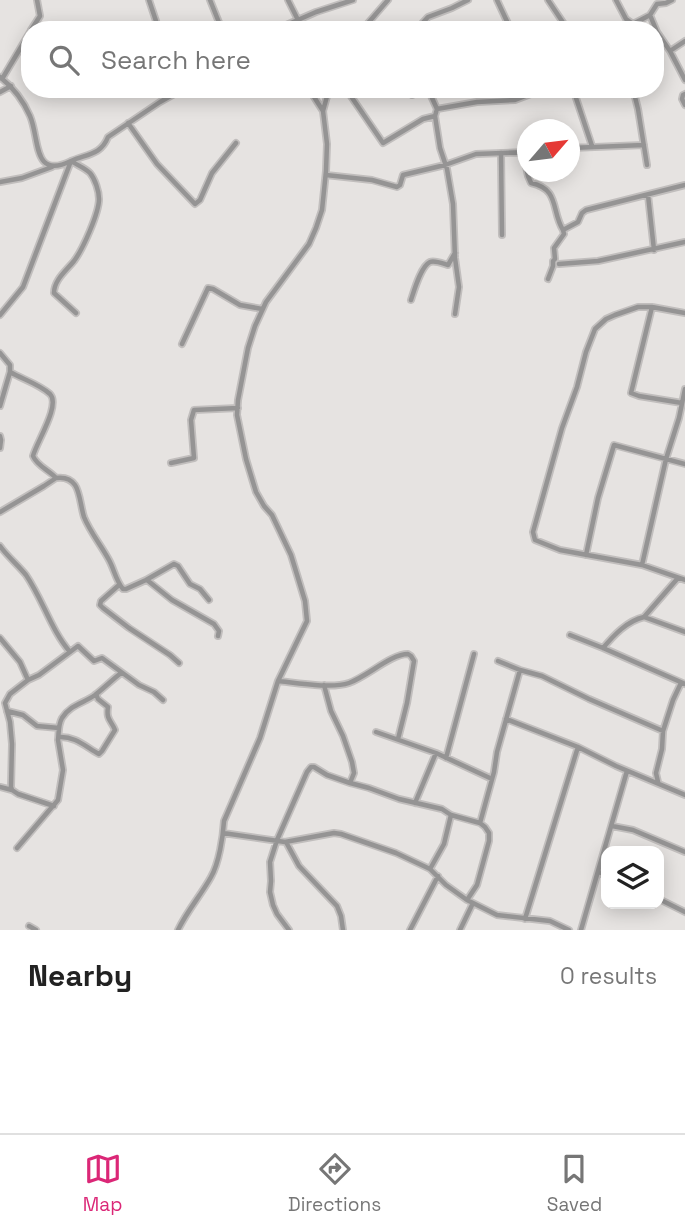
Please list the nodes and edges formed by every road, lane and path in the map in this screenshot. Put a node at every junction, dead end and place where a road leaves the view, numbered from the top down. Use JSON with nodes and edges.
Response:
{"nodes":[{"id":1,"x":37,"y":0,"type":"edge"},
{"id":2,"x":149,"y":0,"type":"edge"},
{"id":3,"x":210,"y":0,"type":"edge"},
{"id":4,"x":288,"y":0,"type":"edge"},
{"id":5,"x":353,"y":0,"type":"edge"},
{"id":6,"x":388,"y":0,"type":"edge"},
{"id":7,"x":468,"y":0,"type":"edge"},
{"id":8,"x":498,"y":0,"type":"edge"},
{"id":9,"x":616,"y":0,"type":"edge"},
{"id":10,"x":671,"y":0,"type":"edge"},
{"id":11,"x":346,"y":1,"type":"edge"},
{"id":12,"x":551,"y":1,"type":"edge"},
{"id":13,"x":656,"y":2,"type":"edge"},
{"id":14,"x":650,"y":15,"type":"junction"},
{"id":15,"x":298,"y":19,"type":"junction"},
{"id":16,"x":37,"y":21,"type":"edge"},
{"id":17,"x":156,"y":21,"type":"edge"},
{"id":18,"x":218,"y":21,"type":"edge"},
{"id":19,"x":294,"y":21,"type":"edge"},
{"id":20,"x":370,"y":21,"type":"edge"},
{"id":21,"x":424,"y":21,"type":"edge"},
{"id":22,"x":507,"y":21,"type":"edge"},
{"id":23,"x":563,"y":21,"type":"edge"},
{"id":24,"x":628,"y":21,"type":"edge"},
{"id":25,"x":638,"y":21,"type":"edge"},
{"id":26,"x":652,"y":21,"type":"edge"},
{"id":27,"x":685,"y":41,"type":"edge"},
{"id":28,"x":664,"y":42,"type":"edge"},
{"id":29,"x":21,"y":47,"type":"edge"},
{"id":30,"x":670,"y":51,"type":"junction"},
{"id":31,"x":1,"y":78,"type":"edge"},
{"id":32,"x":685,"y":80,"type":"edge"},
{"id":33,"x":10,"y":86,"type":"junction"},
{"id":34,"x":0,"y":92,"type":"edge"},
{"id":35,"x":685,"y":94,"type":"edge"},
{"id":36,"x":21,"y":98,"type":"edge"},
{"id":37,"x":21,"y":98,"type":"edge"},
{"id":38,"x":168,"y":98,"type":"edge"},
{"id":39,"x":315,"y":98,"type":"edge"},
{"id":40,"x":327,"y":98,"type":"edge"},
{"id":41,"x":352,"y":98,"type":"edge"},
{"id":42,"x":432,"y":98,"type":"edge"},
{"id":43,"x":518,"y":98,"type":"edge"},
{"id":44,"x":576,"y":98,"type":"edge"},
{"id":45,"x":635,"y":98,"type":"edge"},
{"id":46,"x":685,"y":105,"type":"edge"},
{"id":47,"x":437,"y":109,"type":"junction"},
{"id":48,"x":323,"y":111,"type":"junction"},
{"id":49,"x":435,"y":116,"type":"junction"},
{"id":50,"x":128,"y":123,"type":"junction"},
{"id":51,"x":236,"y":144,"type":"dead end"},
{"id":52,"x":644,"y":145,"type":"junction"},
{"id":53,"x":592,"y":146,"type":"junction"},
{"id":54,"x":580,"y":147,"type":"edge"},
{"id":55,"x":517,"y":152,"type":"edge"},
{"id":56,"x":501,"y":153,"type":"junction"},
{"id":57,"x":71,"y":161,"type":"junction"},
{"id":58,"x":445,"y":165,"type":"junction"},
{"id":59,"x":648,"y":165,"type":"dead end"},
{"id":60,"x":52,"y":167,"type":"junction"},
{"id":61,"x":326,"y":174,"type":"junction"},
{"id":62,"x":0,"y":181,"type":"edge"},
{"id":63,"x":531,"y":182,"type":"edge"},
{"id":64,"x":685,"y":185,"type":"edge"},
{"id":65,"x":648,"y":195,"type":"junction"},
{"id":66,"x":564,"y":230,"type":"junction"},
{"id":67,"x":502,"y":235,"type":"dead end"},
{"id":68,"x":685,"y":242,"type":"edge"},
{"id":69,"x":654,"y":250,"type":"junction"},
{"id":70,"x":455,"y":253,"type":"junction"},
{"id":71,"x":559,"y":264,"type":"dead end"},
{"id":72,"x":548,"y":279,"type":"dead end"},
{"id":73,"x":411,"y":300,"type":"dead end"},
{"id":74,"x":652,"y":307,"type":"junction"},
{"id":75,"x":262,"y":309,"type":"junction"},
{"id":76,"x":76,"y":313,"type":"dead end"},
{"id":77,"x":685,"y":313,"type":"edge"},
{"id":78,"x":0,"y":314,"type":"edge"},
{"id":79,"x":455,"y":314,"type":"dead end"},
{"id":80,"x":182,"y":344,"type":"dead end"},
{"id":81,"x":0,"y":353,"type":"edge"},
{"id":82,"x":10,"y":372,"type":"junction"},
{"id":83,"x":685,"y":389,"type":"edge"},
{"id":84,"x":682,"y":403,"type":"junction"},
{"id":85,"x":0,"y":406,"type":"edge"},
{"id":86,"x":238,"y":408,"type":"junction"},
{"id":87,"x":0,"y":436,"type":"edge"},
{"id":88,"x":0,"y":447,"type":"edge"},
{"id":89,"x":666,"y":459,"type":"junction"},
{"id":90,"x":171,"y":463,"type":"dead end"},
{"id":91,"x":685,"y":464,"type":"edge"},
{"id":92,"x":56,"y":478,"type":"junction"},
{"id":93,"x":0,"y":512,"type":"edge"},
{"id":94,"x":0,"y":546,"type":"edge"},
{"id":95,"x":586,"y":555,"type":"junction"},
{"id":96,"x":642,"y":565,"type":"junction"},
{"id":97,"x":682,"y":579,"type":"edge"},
{"id":98,"x":146,"y":580,"type":"junction"},
{"id":99,"x":119,"y":585,"type":"junction"},
{"id":100,"x":209,"y":600,"type":"dead end"},
{"id":101,"x":644,"y":617,"type":"junction"},
{"id":102,"x":685,"y":632,"type":"edge"},
{"id":103,"x":570,"y":635,"type":"dead end"},
{"id":104,"x":218,"y":636,"type":"dead end"},
{"id":105,"x":0,"y":638,"type":"edge"},
{"id":106,"x":603,"y":648,"type":"junction"},
{"id":107,"x":70,"y":652,"type":"junction"},
{"id":108,"x":474,"y":654,"type":"dead end"},
{"id":109,"x":498,"y":660,"type":"dead end"},
{"id":110,"x":179,"y":663,"type":"dead end"},
{"id":111,"x":520,"y":670,"type":"junction"},
{"id":112,"x":121,"y":673,"type":"junction"},
{"id":113,"x":28,"y":680,"type":"junction"},
{"id":114,"x":278,"y":681,"type":"junction"},
{"id":115,"x":683,"y":684,"type":"edge"},
{"id":116,"x":324,"y":685,"type":"junction"},
{"id":117,"x":96,"y":694,"type":"junction"},
{"id":118,"x":163,"y":700,"type":"dead end"},
{"id":119,"x":7,"y":710,"type":"junction"},
{"id":120,"x":506,"y":719,"type":"junction"},
{"id":121,"x":59,"y":728,"type":"junction"},
{"id":122,"x":663,"y":731,"type":"junction"},
{"id":123,"x":376,"y":732,"type":"dead end"},
{"id":124,"x":59,"y":737,"type":"junction"},
{"id":125,"x":398,"y":739,"type":"junction"},
{"id":126,"x":578,"y":747,"type":"junction"},
{"id":127,"x":436,"y":753,"type":"junction"},
{"id":128,"x":446,"y":758,"type":"junction"},
{"id":129,"x":627,"y":771,"type":"junction"},
{"id":130,"x":656,"y":773,"type":"junction"},
{"id":131,"x":492,"y":779,"type":"junction"},
{"id":132,"x":649,"y":779,"type":"junction"},
{"id":133,"x":350,"y":783,"type":"junction"},
{"id":134,"x":658,"y":783,"type":"junction"},
{"id":135,"x":0,"y":787,"type":"edge"},
{"id":136,"x":12,"y":790,"type":"junction"},
{"id":137,"x":685,"y":795,"type":"edge"},
{"id":138,"x":415,"y":803,"type":"junction"},
{"id":139,"x":55,"y":806,"type":"junction"},
{"id":140,"x":451,"y":815,"type":"junction"},
{"id":141,"x":480,"y":822,"type":"junction"},
{"id":142,"x":612,"y":826,"type":"junction"},
{"id":143,"x":223,"y":833,"type":"junction"},
{"id":144,"x":277,"y":840,"type":"junction"},
{"id":145,"x":285,"y":842,"type":"junction"},
{"id":146,"x":17,"y":848,"type":"dead end"},
{"id":147,"x":685,"y":852,"type":"edge"},
{"id":148,"x":430,"y":869,"type":"junction"},
{"id":149,"x":599,"y":872,"type":"joint"},
{"id":150,"x":438,"y":876,"type":"junction"},
{"id":151,"x":467,"y":900,"type":"junction"},
{"id":152,"x":664,"y":902,"type":"edge"},
{"id":153,"x":473,"y":903,"type":"junction"},
{"id":154,"x":685,"y":912,"type":"edge"},
{"id":155,"x":525,"y":919,"type":"junction"},
{"id":156,"x":29,"y":926,"type":"dead end"},
{"id":157,"x":36,"y":930,"type":"edge"},
{"id":158,"x":178,"y":930,"type":"edge"},
{"id":159,"x":289,"y":930,"type":"edge"},
{"id":160,"x":343,"y":930,"type":"edge"},
{"id":161,"x":410,"y":930,"type":"edge"},
{"id":162,"x":460,"y":930,"type":"edge"},
{"id":163,"x":569,"y":930,"type":"edge"},
{"id":164,"x":581,"y":930,"type":"edge"}],
"edges":[{"from":1,"to":16,"type":"street"},
{"from":2,"to":17,"type":"street"},
{"from":3,"to":18,"type":"street"},
{"from":4,"to":15,"type":"street"},
{"from":5,"to":11,"type":"street"},
{"from":6,"to":20,"type":"street"},
{"from":7,"to":21,"type":"street"},
{"from":8,"to":22,"type":"street"},
{"from":9,"to":24,"type":"street"},
{"from":10,"to":13,"type":"street"},
{"from":11,"to":15,"type":"street"},
{"from":12,"to":23,"type":"street"},
{"from":13,"to":14,"type":"street"},
{"from":14,"to":25,"type":"street"},
{"from":14,"to":26,"type":"street"},
{"from":15,"to":19,"type":"street"},
{"from":27,"to":30,"type":"street"},
{"from":28,"to":30,"type":"street"},
{"from":29,"to":31,"type":"street"},
{"from":30,"to":32,"type":"street"},
{"from":31,"to":33,"type":"street"},
{"from":33,"to":34,"type":"street"},
{"from":33,"to":36,"type":"street"},
{"from":35,"to":46,"type":"street"},
{"from":37,"to":60,"type":"street"},
{"from":38,"to":50,"type":"street"},
{"from":39,"to":48,"type":"street"},
{"from":40,"to":48,"type":"street"},
{"from":41,"to":49,"type":"street"},
{"from":42,"to":47,"type":"street"},
{"from":43,"to":47,"type":"street"},
{"from":44,"to":53,"type":"street"},
{"from":45,"to":52,"type":"street"},
{"from":47,"to":49,"type":"street"},
{"from":48,"to":61,"type":"street"},
{"from":49,"to":58,"type":"street"},
{"from":50,"to":51,"type":"street"},
{"from":50,"to":57,"type":"street"},
{"from":52,"to":53,"type":"street"},
{"from":52,"to":59,"type":"street"},
{"from":53,"to":54,"type":"street"},
{"from":55,"to":56,"type":"street"},
{"from":56,"to":58,"type":"street"},
{"from":56,"to":67,"type":"street"},
{"from":57,"to":60,"type":"street"},
{"from":57,"to":76,"type":"street"},
{"from":57,"to":78,"type":"street"},
{"from":58,"to":61,"type":"street"},
{"from":58,"to":70,"type":"street"},
{"from":60,"to":62,"type":"street"},
{"from":61,"to":75,"type":"street"},
{"from":63,"to":66,"type":"street"},
{"from":64,"to":65,"type":"street"},
{"from":65,"to":66,"type":"street"},
{"from":65,"to":69,"type":"street"},
{"from":66,"to":72,"type":"street"},
{"from":68,"to":69,"type":"street"},
{"from":69,"to":71,"type":"street"},
{"from":70,"to":73,"type":"street"},
{"from":70,"to":79,"type":"street"},
{"from":74,"to":77,"type":"street"},
{"from":74,"to":84,"type":"street"},
{"from":74,"to":95,"type":"street"},
{"from":75,"to":80,"type":"street"},
{"from":75,"to":86,"type":"street"},
{"from":81,"to":82,"type":"street"},
{"from":82,"to":85,"type":"street"},
{"from":82,"to":92,"type":"street"},
{"from":83,"to":84,"type":"street"},
{"from":84,"to":89,"type":"street"},
{"from":86,"to":90,"type":"street"},
{"from":86,"to":114,"type":"street"},
{"from":87,"to":88,"type":"street"},
{"from":89,"to":91,"type":"street"},
{"from":89,"to":95,"type":"street"},
{"from":89,"to":96,"type":"street"},
{"from":92,"to":93,"type":"street"},
{"from":92,"to":99,"type":"street"},
{"from":94,"to":107,"type":"street"},
{"from":95,"to":96,"type":"street"},
{"from":96,"to":97,"type":"street"},
{"from":97,"to":101,"type":"street"},
{"from":98,"to":99,"type":"street"},
{"from":98,"to":100,"type":"street"},
{"from":98,"to":104,"type":"street"},
{"from":99,"to":110,"type":"street"},
{"from":101,"to":102,"type":"street"},
{"from":101,"to":106,"type":"street"},
{"from":103,"to":106,"type":"street"},
{"from":105,"to":113,"type":"street"},
{"from":106,"to":115,"type":"street"},
{"from":107,"to":112,"type":"street"},
{"from":107,"to":113,"type":"street"},
{"from":108,"to":128,"type":"street"},
{"from":109,"to":111,"type":"street"},
{"from":111,"to":120,"type":"street"},
{"from":111,"to":122,"type":"street"},
{"from":112,"to":117,"type":"street"},
{"from":112,"to":118,"type":"street"},
{"from":113,"to":119,"type":"street"},
{"from":114,"to":116,"type":"street"},
{"from":114,"to":143,"type":"street"},
{"from":115,"to":122,"type":"street"},
{"from":116,"to":125,"type":"street"},
{"from":116,"to":133,"type":"street"},
{"from":117,"to":121,"type":"street"},
{"from":117,"to":124,"type":"street"},
{"from":119,"to":121,"type":"street"},
{"from":119,"to":136,"type":"street"},
{"from":120,"to":126,"type":"street"},
{"from":120,"to":131,"type":"street"},
{"from":121,"to":124,"type":"street"},
{"from":122,"to":130,"type":"street"},
{"from":123,"to":125,"type":"street"},
{"from":124,"to":139,"type":"street"},
{"from":125,"to":127,"type":"street"},
{"from":126,"to":129,"type":"street"},
{"from":126,"to":155,"type":"street"},
{"from":127,"to":128,"type":"street"},
{"from":127,"to":138,"type":"street"},
{"from":128,"to":131,"type":"street"},
{"from":129,"to":132,"type":"street"},
{"from":129,"to":142,"type":"street"},
{"from":130,"to":132,"type":"street"},
{"from":130,"to":134,"type":"street"},
{"from":131,"to":141,"type":"street"},
{"from":132,"to":134,"type":"street"},
{"from":133,"to":138,"type":"street"},
{"from":133,"to":144,"type":"street"},
{"from":134,"to":137,"type":"street"},
{"from":135,"to":136,"type":"street"},
{"from":136,"to":139,"type":"street"},
{"from":138,"to":140,"type":"street"},
{"from":139,"to":146,"type":"street"},
{"from":140,"to":141,"type":"street"},
{"from":140,"to":148,"type":"street"},
{"from":141,"to":151,"type":"street"},
{"from":142,"to":147,"type":"street"},
{"from":142,"to":149,"type":"street"},
{"from":143,"to":144,"type":"street"},
{"from":143,"to":158,"type":"street"},
{"from":144,"to":145,"type":"street"},
{"from":144,"to":159,"type":"street"},
{"from":145,"to":148,"type":"street"},
{"from":145,"to":160,"type":"street"},
{"from":148,"to":150,"type":"street"},
{"from":149,"to":164,"type":"street"},
{"from":150,"to":151,"type":"street"},
{"from":150,"to":161,"type":"street"},
{"from":151,"to":153,"type":"street"},
{"from":152,"to":154,"type":"street"},
{"from":153,"to":155,"type":"street"},
{"from":153,"to":162,"type":"street"},
{"from":155,"to":163,"type":"street"},
{"from":156,"to":157,"type":"street"}]}
